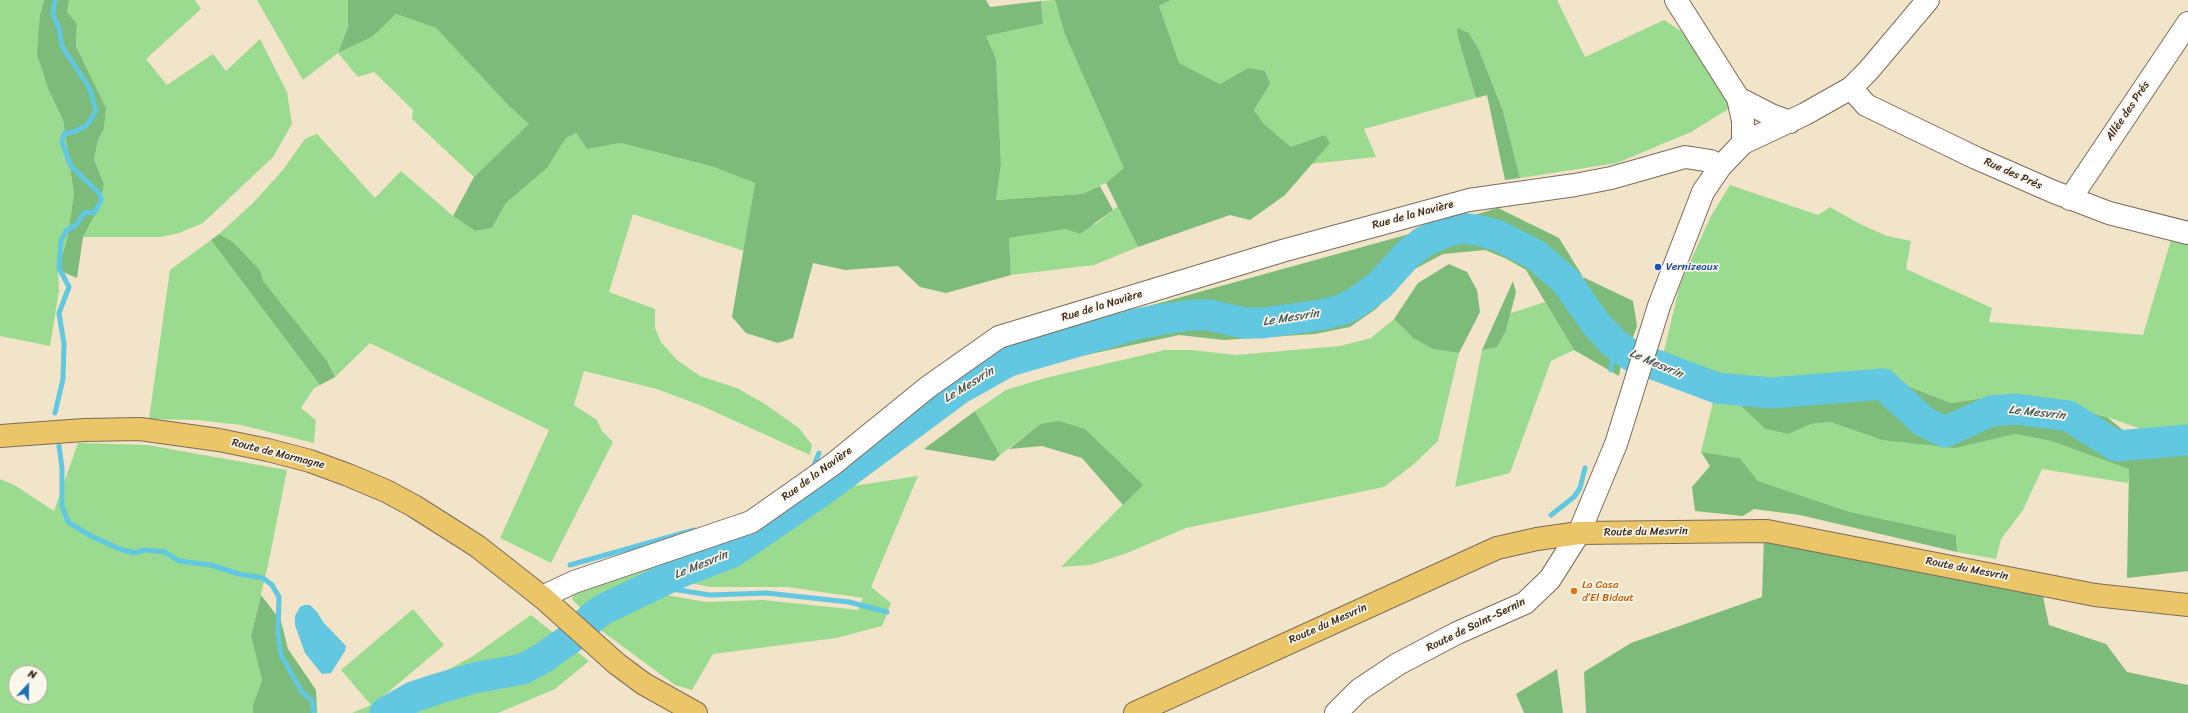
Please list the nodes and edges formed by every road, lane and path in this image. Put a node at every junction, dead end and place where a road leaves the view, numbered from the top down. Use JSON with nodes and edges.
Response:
{"nodes":[{"id":1,"x":1676,"y":0,"type":"edge"},
{"id":2,"x":1928,"y":0,"type":"edge"},
{"id":3,"x":2188,"y":23,"type":"edge"},
{"id":4,"x":1851,"y":88,"type":"junction"},
{"id":5,"x":1738,"y":98,"type":"junction"},
{"id":6,"x":1790,"y":122,"type":"junction"},
{"id":7,"x":1743,"y":144,"type":"junction"},
{"id":8,"x":1720,"y":167,"type":"junction"},
{"id":9,"x":2070,"y":199,"type":"junction"},
{"id":10,"x":2188,"y":233,"type":"edge"},
{"id":11,"x":0,"y":436,"type":"edge"},
{"id":12,"x":1579,"y":533,"type":"junction"},
{"id":13,"x":542,"y":598,"type":"junction"},
{"id":14,"x":2188,"y":605,"type":"edge"},
{"id":15,"x":696,"y":713,"type":"edge"},
{"id":16,"x":1135,"y":713,"type":"edge"},
{"id":17,"x":1336,"y":713,"type":"edge"}],
"edges":[{"from":1,"to":5,"type":"street"},
{"from":2,"to":4,"type":"street"},
{"from":3,"to":9,"type":"street","name":"Allée des Prés"},
{"from":4,"to":6,"type":"street"},
{"from":4,"to":9,"type":"street","name":"Rue des Prés"},
{"from":5,"to":6,"type":"street"},
{"from":5,"to":7,"type":"street"},
{"from":6,"to":7,"type":"street"},
{"from":7,"to":8,"type":"street"},
{"from":8,"to":12,"type":"street","name":"Route de Saint-Sernin"},
{"from":8,"to":13,"type":"street","name":"Rue de la Navière"},
{"from":9,"to":10,"type":"street","name":"Rue des Prés"},
{"from":11,"to":13,"type":"main road","name":"Route de Marmagne"},
{"from":12,"to":14,"type":"main road","name":"Route du Mesvrin"},
{"from":12,"to":16,"type":"main road","name":"Route du Mesvrin"},
{"from":12,"to":17,"type":"street","name":"Route de Saint-Sernin"},
{"from":13,"to":15,"type":"main road","name":"Route de Marmagne"}]}
